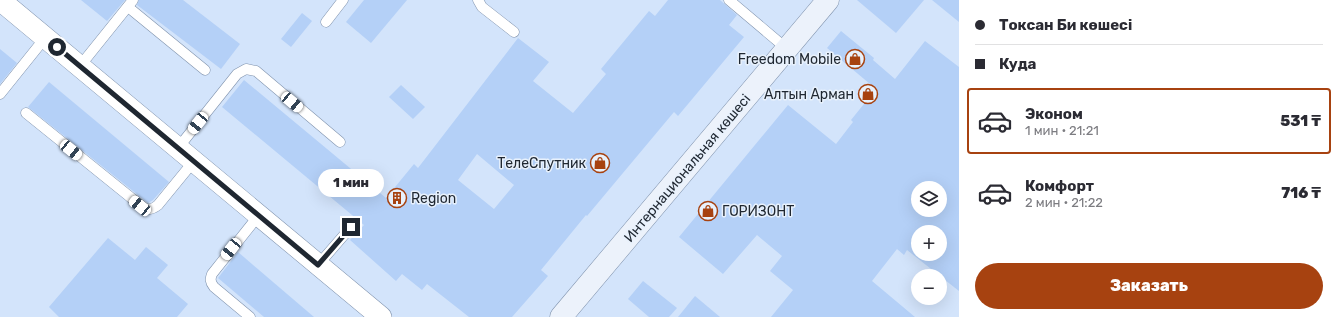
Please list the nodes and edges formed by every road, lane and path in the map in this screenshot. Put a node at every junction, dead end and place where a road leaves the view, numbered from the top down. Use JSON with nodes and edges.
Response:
{"nodes":[{"id":1,"x":0,"y":0,"type":"edge"},
{"id":2,"x":343,"y":0,"type":"edge"},
{"id":3,"x":478,"y":0,"type":"edge"},
{"id":4,"x":729,"y":0,"type":"edge"},
{"id":5,"x":828,"y":0,"type":"edge"},
{"id":6,"x":130,"y":3,"type":"edge"},
{"id":7,"x":326,"y":22,"type":"dead end"},
{"id":8,"x":514,"y":32,"type":"dead end"},
{"id":9,"x":45,"y":38,"type":"junction"},
{"id":10,"x":787,"y":49,"type":"junction"},
{"id":11,"x":80,"y":66,"type":"junction"},
{"id":12,"x":205,"y":70,"type":"dead end"},
{"id":13,"x":0,"y":94,"type":"edge"},
{"id":14,"x":26,"y":113,"type":"dead end"},
{"id":15,"x":340,"y":142,"type":"dead end"},
{"id":16,"x":178,"y":148,"type":"junction"},
{"id":17,"x":194,"y":161,"type":"junction"},
{"id":18,"x":259,"y":215,"type":"junction"},
{"id":19,"x":351,"y":227,"type":"dead end"},
{"id":20,"x":318,"y":265,"type":"junction"},
{"id":21,"x":250,"y":317,"type":"edge"},
{"id":22,"x":381,"y":317,"type":"edge"},
{"id":23,"x":561,"y":317,"type":"edge"}],
"edges":[{"from":1,"to":9,"type":"street"},
{"from":2,"to":7,"type":"lane"},
{"from":3,"to":8,"type":"lane"},
{"from":4,"to":10,"type":"lane"},
{"from":5,"to":10,"type":"main road","name":"Интернациональная көшесі"},
{"from":6,"to":11,"type":"lane"},
{"from":6,"to":12,"type":"lane"},
{"from":9,"to":11,"type":"street"},
{"from":9,"to":13,"type":"lane"},
{"from":10,"to":23,"type":"main road","name":"Интернациональная көшесі"},
{"from":11,"to":16,"type":"street"},
{"from":14,"to":17,"type":"lane"},
{"from":15,"to":16,"type":"lane"},
{"from":16,"to":17,"type":"street"},
{"from":17,"to":18,"type":"street"},
{"from":18,"to":20,"type":"street"},
{"from":18,"to":21,"type":"lane"},
{"from":19,"to":20,"type":"lane"},
{"from":20,"to":22,"type":"street"}]}
